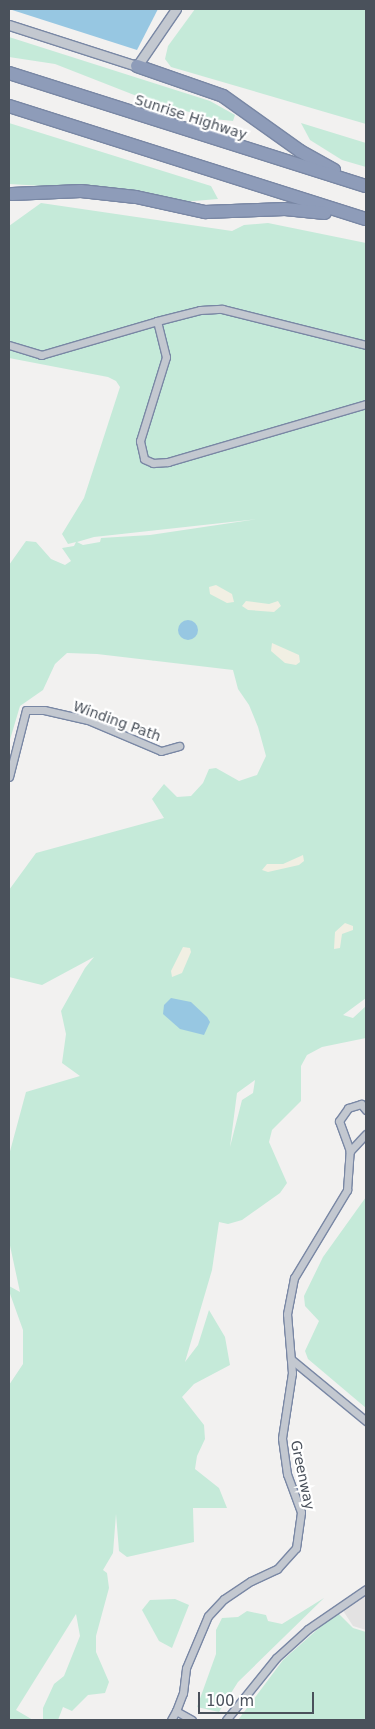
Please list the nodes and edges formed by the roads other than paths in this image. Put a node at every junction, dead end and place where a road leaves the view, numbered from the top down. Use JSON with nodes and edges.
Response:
{"nodes":[{"id":1,"x":176,"y":9,"type":"edge"},
{"id":2,"x":9,"y":25,"type":"edge"},
{"id":3,"x":137,"y":66,"type":"junction"},
{"id":4,"x":9,"y":73,"type":"edge"},
{"id":5,"x":9,"y":106,"type":"edge"},
{"id":6,"x":366,"y":185,"type":"edge"},
{"id":7,"x":10,"y":196,"type":"edge"},
{"id":8,"x":366,"y":219,"type":"edge"},
{"id":9,"x":366,"y":223,"type":"edge"},
{"id":10,"x":157,"y":321,"type":"junction"},
{"id":11,"x":366,"y":345,"type":"edge"},
{"id":12,"x":11,"y":347,"type":"edge"},
{"id":13,"x":366,"y":404,"type":"edge"},
{"id":14,"x":179,"y":746,"type":"dead end"},
{"id":15,"x":9,"y":777,"type":"edge"},
{"id":16,"x":366,"y":1110,"type":"edge"},
{"id":17,"x":366,"y":1134,"type":"edge"},
{"id":18,"x":350,"y":1151,"type":"junction"},
{"id":19,"x":292,"y":1360,"type":"junction"},
{"id":20,"x":366,"y":1421,"type":"edge"},
{"id":21,"x":366,"y":1589,"type":"edge"},
{"id":22,"x":176,"y":1711,"type":"junction"},
{"id":23,"x":171,"y":1720,"type":"edge"},
{"id":24,"x":192,"y":1720,"type":"edge"},
{"id":25,"x":226,"y":1720,"type":"edge"}],
"edges":[{"from":1,"to":3,"type":"street"},
{"from":2,"to":3,"type":"street"},
{"from":3,"to":6,"type":"highway"},
{"from":4,"to":6,"type":"highway","name":"Sunrise Highway"},
{"from":5,"to":8,"type":"highway"},
{"from":7,"to":9,"type":"highway"},
{"from":10,"to":11,"type":"street"},
{"from":10,"to":12,"type":"street"},
{"from":10,"to":13,"type":"street"},
{"from":14,"to":15,"type":"street","name":"Winding Path"},
{"from":16,"to":18,"type":"street","name":"Greenway"},
{"from":17,"to":18,"type":"street"},
{"from":18,"to":19,"type":"street","name":"Greenway"},
{"from":19,"to":20,"type":"street"},
{"from":19,"to":22,"type":"street","name":"Greenway"},
{"from":21,"to":25,"type":"street"},
{"from":22,"to":23,"type":"street","name":"Greenway"},
{"from":22,"to":24,"type":"street"}]}
